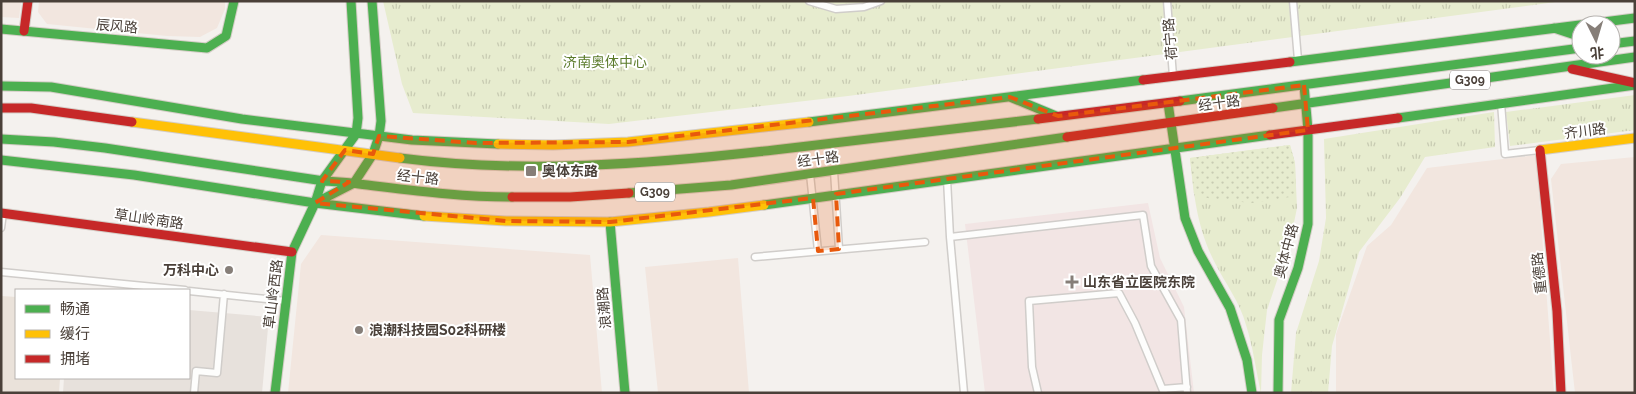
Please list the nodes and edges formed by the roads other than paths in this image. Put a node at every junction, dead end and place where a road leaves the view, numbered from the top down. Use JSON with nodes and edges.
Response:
{"nodes":[{"id":1,"x":28,"y":1,"type":"edge"},
{"id":2,"x":234,"y":1,"type":"edge"},
{"id":3,"x":351,"y":1,"type":"edge"},
{"id":4,"x":372,"y":1,"type":"edge"},
{"id":5,"x":809,"y":1,"type":"edge"},
{"id":6,"x":880,"y":1,"type":"edge"},
{"id":7,"x":1167,"y":1,"type":"edge"},
{"id":8,"x":1293,"y":1,"type":"edge"},
{"id":9,"x":1635,"y":18,"type":"edge"},
{"id":10,"x":1554,"y":28,"type":"junction"},
{"id":11,"x":1,"y":29,"type":"edge"},
{"id":12,"x":24,"y":31,"type":"junction"},
{"id":13,"x":1571,"y":34,"type":"edge"},
{"id":14,"x":1635,"y":41,"type":"edge"},
{"id":15,"x":1621,"y":43,"type":"edge"},
{"id":16,"x":1571,"y":49,"type":"edge"},
{"id":17,"x":1635,"y":57,"type":"edge"},
{"id":18,"x":1298,"y":60,"type":"junction"},
{"id":19,"x":1563,"y":67,"type":"junction"},
{"id":20,"x":1173,"y":76,"type":"junction"},
{"id":21,"x":1635,"y":84,"type":"edge"},
{"id":22,"x":1304,"y":85,"type":"junction"},
{"id":23,"x":1,"y":86,"type":"edge"},
{"id":24,"x":1010,"y":97,"type":"junction"},
{"id":25,"x":1168,"y":103,"type":"junction"},
{"id":26,"x":1500,"y":103,"type":"junction"},
{"id":27,"x":1306,"y":104,"type":"junction"},
{"id":28,"x":1,"y":108,"type":"edge"},
{"id":29,"x":1058,"y":116,"type":"junction"},
{"id":30,"x":1170,"y":124,"type":"junction"},
{"id":31,"x":1308,"y":130,"type":"junction"},
{"id":32,"x":356,"y":134,"type":"junction"},
{"id":33,"x":379,"y":136,"type":"junction"},
{"id":34,"x":1635,"y":138,"type":"edge"},
{"id":35,"x":1,"y":139,"type":"edge"},
{"id":36,"x":1176,"y":148,"type":"junction"},
{"id":37,"x":344,"y":150,"type":"junction"},
{"id":38,"x":1540,"y":150,"type":"junction"},
{"id":39,"x":373,"y":154,"type":"junction"},
{"id":40,"x":1,"y":160,"type":"edge"},
{"id":41,"x":834,"y":171,"type":"junction"},
{"id":42,"x":810,"y":174,"type":"junction"},
{"id":43,"x":946,"y":179,"type":"junction"},
{"id":44,"x":322,"y":181,"type":"junction"},
{"id":45,"x":354,"y":183,"type":"junction"},
{"id":46,"x":836,"y":194,"type":"junction"},
{"id":47,"x":813,"y":198,"type":"junction"},
{"id":48,"x":315,"y":203,"type":"junction"},
{"id":49,"x":2,"y":213,"type":"edge"},
{"id":50,"x":610,"y":222,"type":"junction"},
{"id":51,"x":1,"y":228,"type":"edge"},
{"id":52,"x":950,"y":237,"type":"junction"},
{"id":53,"x":925,"y":242,"type":"dead end"},
{"id":54,"x":839,"y":249,"type":"junction"},
{"id":55,"x":818,"y":251,"type":"junction"},
{"id":56,"x":292,"y":252,"type":"junction"},
{"id":57,"x":755,"y":257,"type":"dead end"},
{"id":58,"x":1,"y":272,"type":"edge"},
{"id":59,"x":177,"y":289,"type":"edge"},
{"id":60,"x":190,"y":290,"type":"edge"},
{"id":61,"x":224,"y":294,"type":"junction"},
{"id":62,"x":286,"y":301,"type":"junction"},
{"id":63,"x":1187,"y":390,"type":"edge"},
{"id":64,"x":1164,"y":391,"type":"edge"},
{"id":65,"x":194,"y":393,"type":"edge"},
{"id":66,"x":275,"y":393,"type":"edge"},
{"id":67,"x":625,"y":393,"type":"edge"},
{"id":68,"x":964,"y":393,"type":"edge"},
{"id":69,"x":1038,"y":393,"type":"edge"},
{"id":70,"x":1252,"y":393,"type":"edge"},
{"id":71,"x":1278,"y":393,"type":"edge"},
{"id":72,"x":1561,"y":393,"type":"edge"}],
"edges":[{"from":1,"to":12,"type":"main road"},
{"from":2,"to":12,"type":"main road","name":"辰风路"},
{"from":3,"to":32,"type":"main road"},
{"from":4,"to":33,"type":"main road"},
{"from":5,"to":6,"type":"street"},
{"from":7,"to":20,"type":"street","name":"荷宁路"},
{"from":8,"to":18,"type":"street"},
{"from":9,"to":10,"type":"main road"},
{"from":10,"to":13,"type":"main road"},
{"from":10,"to":18,"type":"main road"},
{"from":11,"to":12,"type":"main road","name":"辰风路"},
{"from":14,"to":15,"type":"main road"},
{"from":16,"to":22,"type":"main road","name":"经十路","number":"G309"},
{"from":17,"to":19,"type":"main road","name":"经十路","number":"G309"},
{"from":18,"to":20,"type":"main road"},
{"from":19,"to":21,"type":"main road"},
{"from":19,"to":27,"type":"main road","name":"经十路","number":"G309"},
{"from":20,"to":24,"type":"main road"},
{"from":21,"to":26,"type":"main road"},
{"from":22,"to":25,"type":"main road","name":"经十路","number":"G309"},
{"from":22,"to":27,"type":"main road","name":"奥体中路"},
{"from":23,"to":32,"type":"main road"},
{"from":24,"to":29,"type":"main road"},
{"from":24,"to":33,"type":"main road"},
{"from":25,"to":29,"type":"main road","name":"经十路","number":"G309"},
{"from":25,"to":30,"type":"main road"},
{"from":26,"to":31,"type":"main road"},
{"from":26,"to":38,"type":"street"},
{"from":27,"to":30,"type":"main road","name":"经十路","number":"G309"},
{"from":27,"to":31,"type":"main road","name":"奥体中路"},
{"from":28,"to":37,"type":"main road","name":"经十路","number":"G309"},
{"from":29,"to":39,"type":"main road","name":"经十路","number":"G309"},
{"from":30,"to":36,"type":"main road"},
{"from":30,"to":41,"type":"main road","name":"经十路","number":"G309"},
{"from":31,"to":36,"type":"main road"},
{"from":31,"to":71,"type":"main road","name":"奥体中路"},
{"from":32,"to":33,"type":"main road"},
{"from":32,"to":37,"type":"main road"},
{"from":33,"to":39,"type":"main road"},
{"from":34,"to":38,"type":"main road","name":"齐川路"},
{"from":35,"to":44,"type":"main road","name":"经十路","number":"G309"},
{"from":36,"to":43,"type":"main road"},
{"from":36,"to":70,"type":"main road"},
{"from":37,"to":39,"type":"main road","name":"经十路","number":"G309"},
{"from":37,"to":44,"type":"main road"},
{"from":38,"to":72,"type":"main road","name":"重德路"},
{"from":39,"to":45,"type":"main road"},
{"from":40,"to":48,"type":"main road"},
{"from":41,"to":42,"type":"main road","name":"经十路","number":"G309"},
{"from":41,"to":46,"type":"street"},
{"from":42,"to":45,"type":"main road","name":"经十路","number":"G309"},
{"from":42,"to":47,"type":"street"},
{"from":43,"to":46,"type":"main road"},
{"from":43,"to":52,"type":"street"},
{"from":44,"to":45,"type":"main road","name":"经十路","number":"G309"},
{"from":44,"to":48,"type":"main road"},
{"from":45,"to":48,"type":"main road"},
{"from":46,"to":47,"type":"main road"},
{"from":46,"to":54,"type":"street"},
{"from":47,"to":50,"type":"main road"},
{"from":47,"to":55,"type":"street"},
{"from":48,"to":50,"type":"main road"},
{"from":48,"to":56,"type":"main road","name":"草山岭西路"},
{"from":49,"to":51,"type":"street"},
{"from":49,"to":56,"type":"main road","name":"草山岭南路"},
{"from":50,"to":67,"type":"main road","name":"浪潮路"},
{"from":52,"to":63,"type":"street"},
{"from":52,"to":68,"type":"street"},
{"from":53,"to":54,"type":"street"},
{"from":54,"to":55,"type":"street"},
{"from":55,"to":57,"type":"street"},
{"from":56,"to":62,"type":"main road","name":"草山岭西路"},
{"from":58,"to":59,"type":"street"},
{"from":60,"to":61,"type":"street"},
{"from":61,"to":62,"type":"street"},
{"from":61,"to":65,"type":"street"},
{"from":62,"to":66,"type":"main road","name":"草山岭西路"},
{"from":63,"to":64,"type":"street"},
{"from":64,"to":69,"type":"street"}]}
